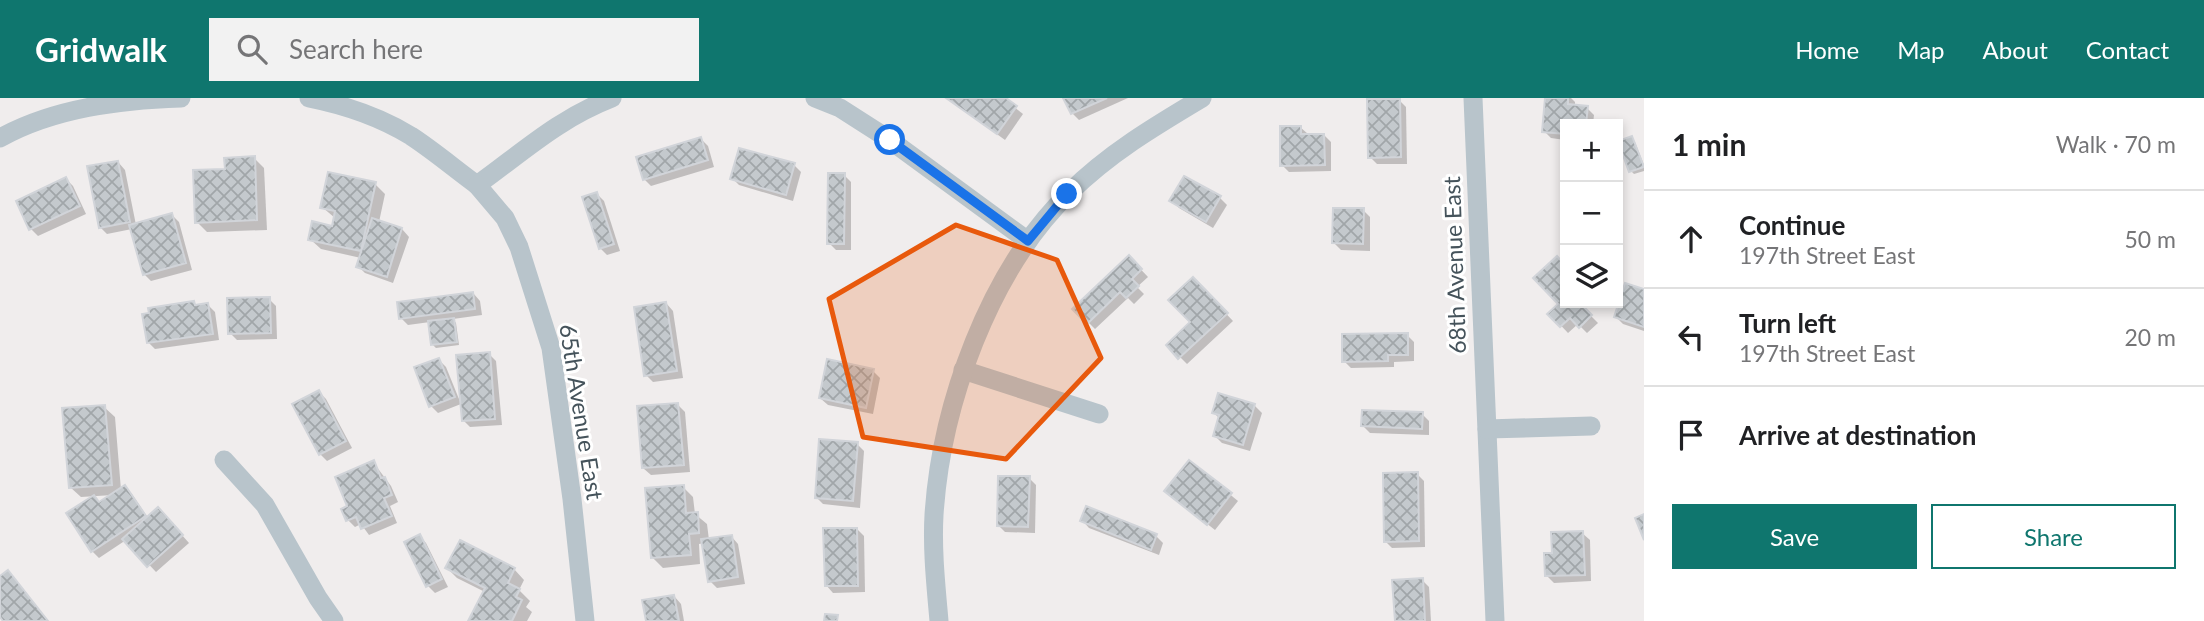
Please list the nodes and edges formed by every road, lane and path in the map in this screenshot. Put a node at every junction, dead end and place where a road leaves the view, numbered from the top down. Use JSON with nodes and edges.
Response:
{"nodes":[{"id":1,"x":181,"y":98,"type":"edge"},
{"id":2,"x":309,"y":98,"type":"edge"},
{"id":3,"x":612,"y":98,"type":"edge"},
{"id":4,"x":815,"y":98,"type":"edge"},
{"id":5,"x":1202,"y":98,"type":"edge"},
{"id":6,"x":1473,"y":98,"type":"edge"},
{"id":7,"x":0,"y":138,"type":"edge"},
{"id":8,"x":477,"y":185,"type":"junction"},
{"id":9,"x":1028,"y":241,"type":"junction"},
{"id":10,"x":963,"y":370,"type":"junction"},
{"id":11,"x":1099,"y":414,"type":"dead end"},
{"id":12,"x":1591,"y":426,"type":"dead end"},
{"id":13,"x":1487,"y":429,"type":"junction"},
{"id":14,"x":224,"y":460,"type":"dead end"},
{"id":15,"x":334,"y":621,"type":"edge"},
{"id":16,"x":585,"y":621,"type":"edge"},
{"id":17,"x":939,"y":621,"type":"edge"},
{"id":18,"x":1495,"y":621,"type":"edge"}],
"edges":[{"from":1,"to":7,"type":"street"},
{"from":2,"to":8,"type":"street","name":"65th Avenue East"},
{"from":3,"to":8,"type":"street"},
{"from":4,"to":9,"type":"street"},
{"from":5,"to":9,"type":"street"},
{"from":6,"to":13,"type":"street","name":"68th Avenue East"},
{"from":8,"to":16,"type":"street","name":"65th Avenue East"},
{"from":9,"to":10,"type":"street"},
{"from":10,"to":11,"type":"street"},
{"from":10,"to":17,"type":"street"},
{"from":12,"to":13,"type":"street"},
{"from":13,"to":18,"type":"street","name":"68th Avenue East"},
{"from":14,"to":15,"type":"street"}]}
